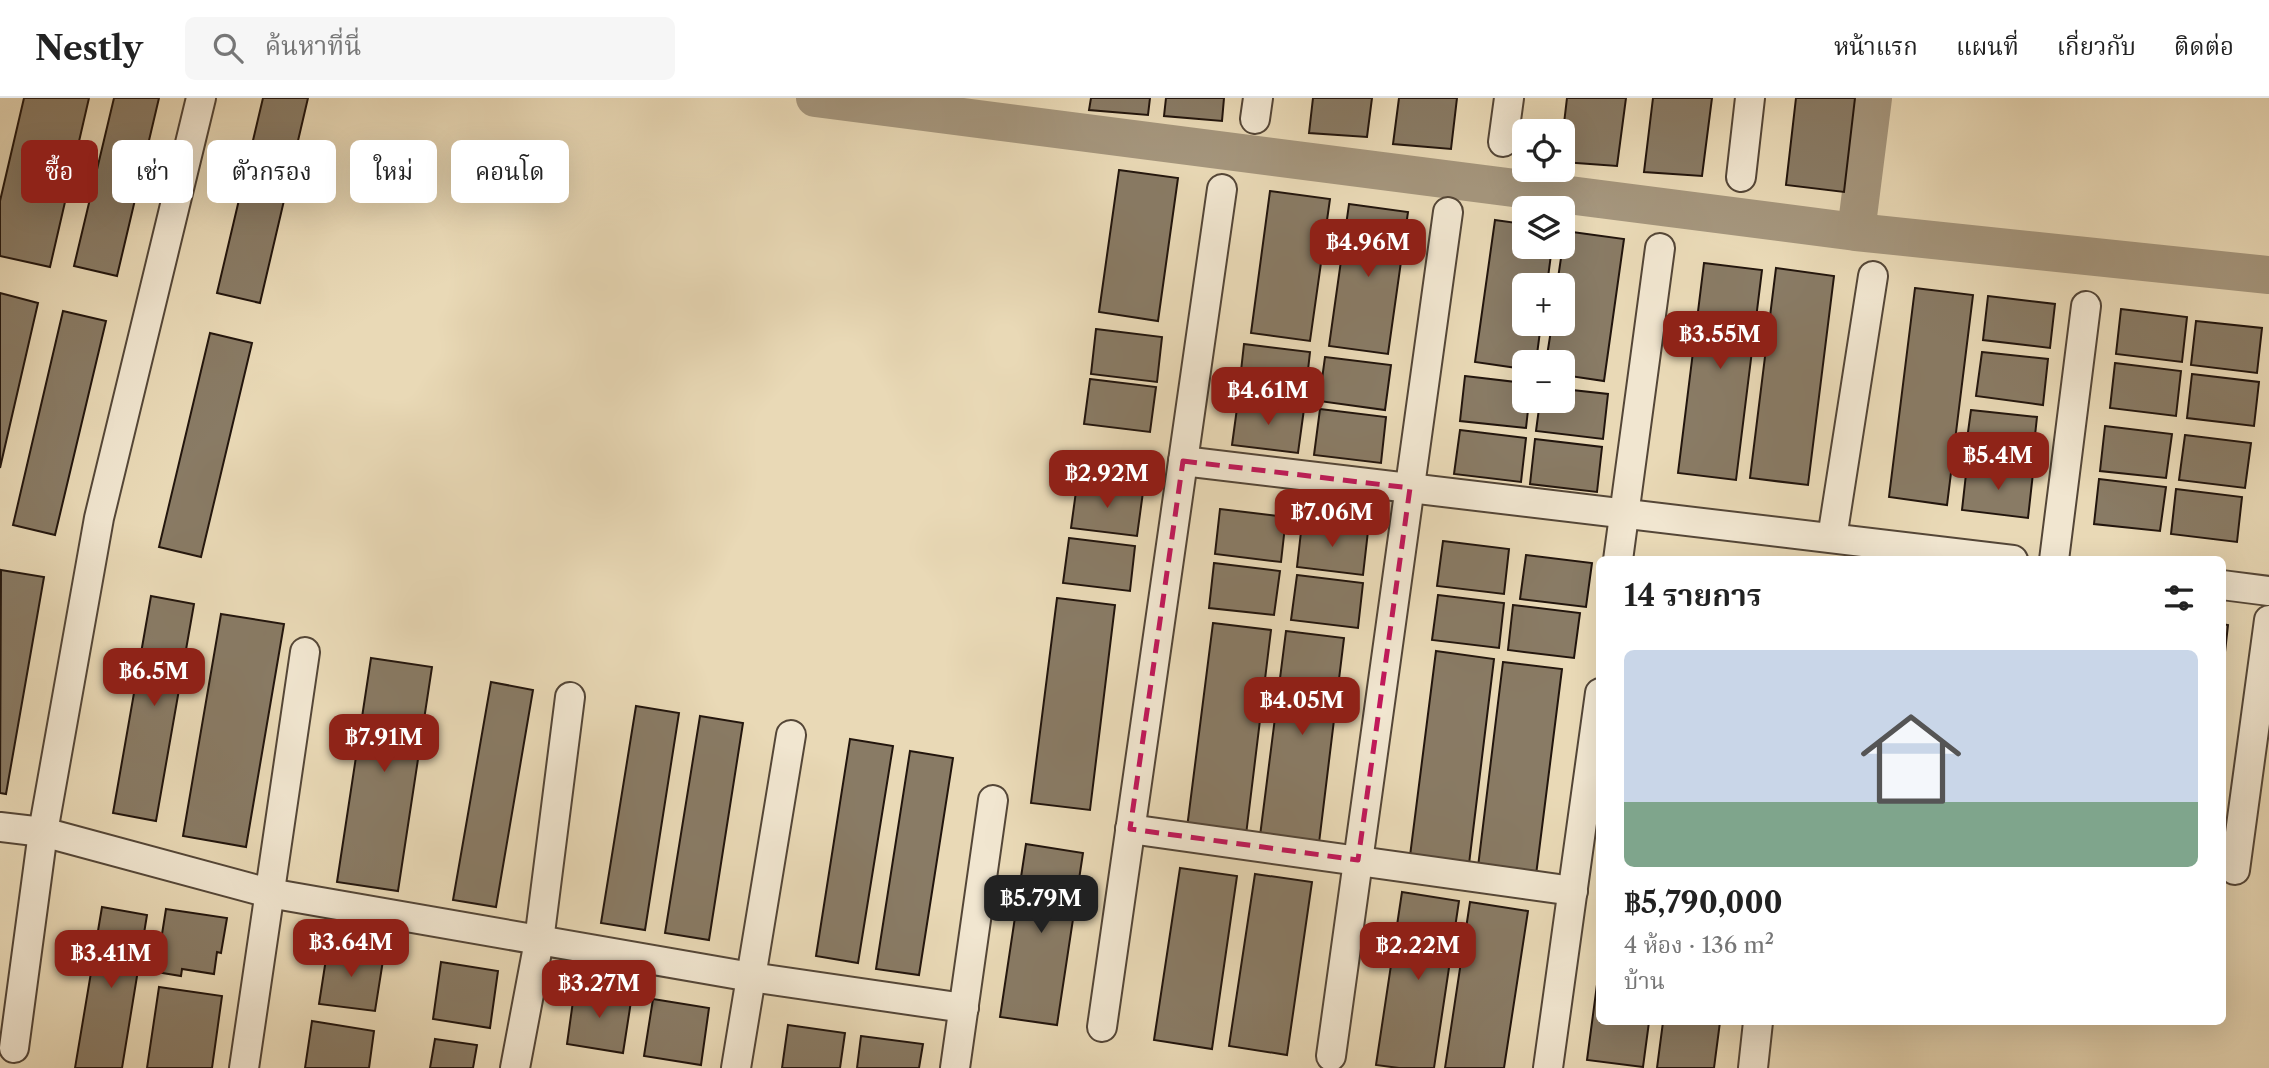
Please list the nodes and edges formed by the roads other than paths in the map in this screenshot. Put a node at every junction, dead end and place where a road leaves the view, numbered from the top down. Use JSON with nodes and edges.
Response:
{"nodes":[{"id":1,"x":201,"y":98,"type":"edge"},
{"id":2,"x":1509,"y":98,"type":"edge"},
{"id":3,"x":1751,"y":98,"type":"edge"},
{"id":4,"x":1503,"y":142,"type":"dead end"},
{"id":5,"x":1741,"y":177,"type":"dead end"},
{"id":6,"x":1222,"y":189,"type":"dead end"},
{"id":7,"x":1448,"y":212,"type":"dead end"},
{"id":8,"x":1660,"y":248,"type":"dead end"},
{"id":9,"x":1873,"y":276,"type":"dead end"},
{"id":10,"x":2086,"y":306,"type":"dead end"},
{"id":11,"x":1183,"y":461,"type":"junction"},
{"id":12,"x":1410,"y":488,"type":"junction"},
{"id":13,"x":1624,"y":514,"type":"junction"},
{"id":14,"x":1819,"y":545,"type":"edge"},
{"id":15,"x":1619,"y":556,"type":"edge"},
{"id":16,"x":1961,"y":556,"type":"edge"},
{"id":17,"x":2055,"y":556,"type":"edge"},
{"id":18,"x":2226,"y":586,"type":"edge"},
{"id":19,"x":2269,"y":591,"type":"edge"},
{"id":20,"x":2269,"y":620,"type":"edge"},
{"id":21,"x":305,"y":652,"type":"dead end"},
{"id":22,"x":570,"y":698,"type":"dead end"},
{"id":23,"x":1596,"y":722,"type":"edge"},
{"id":24,"x":791,"y":735,"type":"dead end"},
{"id":25,"x":993,"y":800,"type":"dead end"},
{"id":26,"x":0,"y":827,"type":"edge"},
{"id":27,"x":1130,"y":829,"type":"junction"},
{"id":28,"x":43,"y":832,"type":"junction"},
{"id":29,"x":1358,"y":860,"type":"junction"},
{"id":30,"x":2235,"y":870,"type":"dead end"},
{"id":31,"x":1573,"y":891,"type":"junction"},
{"id":32,"x":269,"y":893,"type":"junction"},
{"id":33,"x":540,"y":940,"type":"junction"},
{"id":34,"x":751,"y":977,"type":"junction"},
{"id":35,"x":964,"y":1007,"type":"junction"},
{"id":36,"x":1758,"y":1025,"type":"edge"},
{"id":37,"x":1102,"y":1027,"type":"dead end"},
{"id":38,"x":14,"y":1048,"type":"dead end"},
{"id":39,"x":1331,"y":1056,"type":"dead end"},
{"id":40,"x":244,"y":1068,"type":"edge"},
{"id":41,"x":514,"y":1068,"type":"edge"},
{"id":42,"x":736,"y":1068,"type":"edge"},
{"id":43,"x":955,"y":1068,"type":"edge"},
{"id":44,"x":1548,"y":1068,"type":"edge"},
{"id":45,"x":1753,"y":1068,"type":"edge"}],
"edges":[{"from":1,"to":28,"type":"street"},
{"from":2,"to":4,"type":"street"},
{"from":3,"to":5,"type":"street"},
{"from":6,"to":11,"type":"street"},
{"from":7,"to":12,"type":"street"},
{"from":8,"to":13,"type":"street"},
{"from":9,"to":14,"type":"street"},
{"from":10,"to":17,"type":"street"},
{"from":11,"to":12,"type":"street"},
{"from":11,"to":27,"type":"street"},
{"from":12,"to":13,"type":"street"},
{"from":12,"to":29,"type":"street"},
{"from":13,"to":14,"type":"street"},
{"from":13,"to":15,"type":"street"},
{"from":14,"to":16,"type":"street"},
{"from":18,"to":19,"type":"street"},
{"from":20,"to":30,"type":"street"},
{"from":21,"to":32,"type":"street"},
{"from":22,"to":33,"type":"street"},
{"from":23,"to":31,"type":"street"},
{"from":24,"to":34,"type":"street"},
{"from":25,"to":35,"type":"street"},
{"from":26,"to":28,"type":"street"},
{"from":27,"to":29,"type":"street"},
{"from":27,"to":37,"type":"street"},
{"from":28,"to":32,"type":"street"},
{"from":28,"to":38,"type":"street"},
{"from":29,"to":31,"type":"street"},
{"from":29,"to":39,"type":"street"},
{"from":31,"to":44,"type":"street"},
{"from":32,"to":33,"type":"street"},
{"from":32,"to":40,"type":"street"},
{"from":33,"to":34,"type":"street"},
{"from":33,"to":41,"type":"street"},
{"from":34,"to":35,"type":"street"},
{"from":34,"to":42,"type":"street"},
{"from":35,"to":43,"type":"street"},
{"from":36,"to":45,"type":"street"}]}
